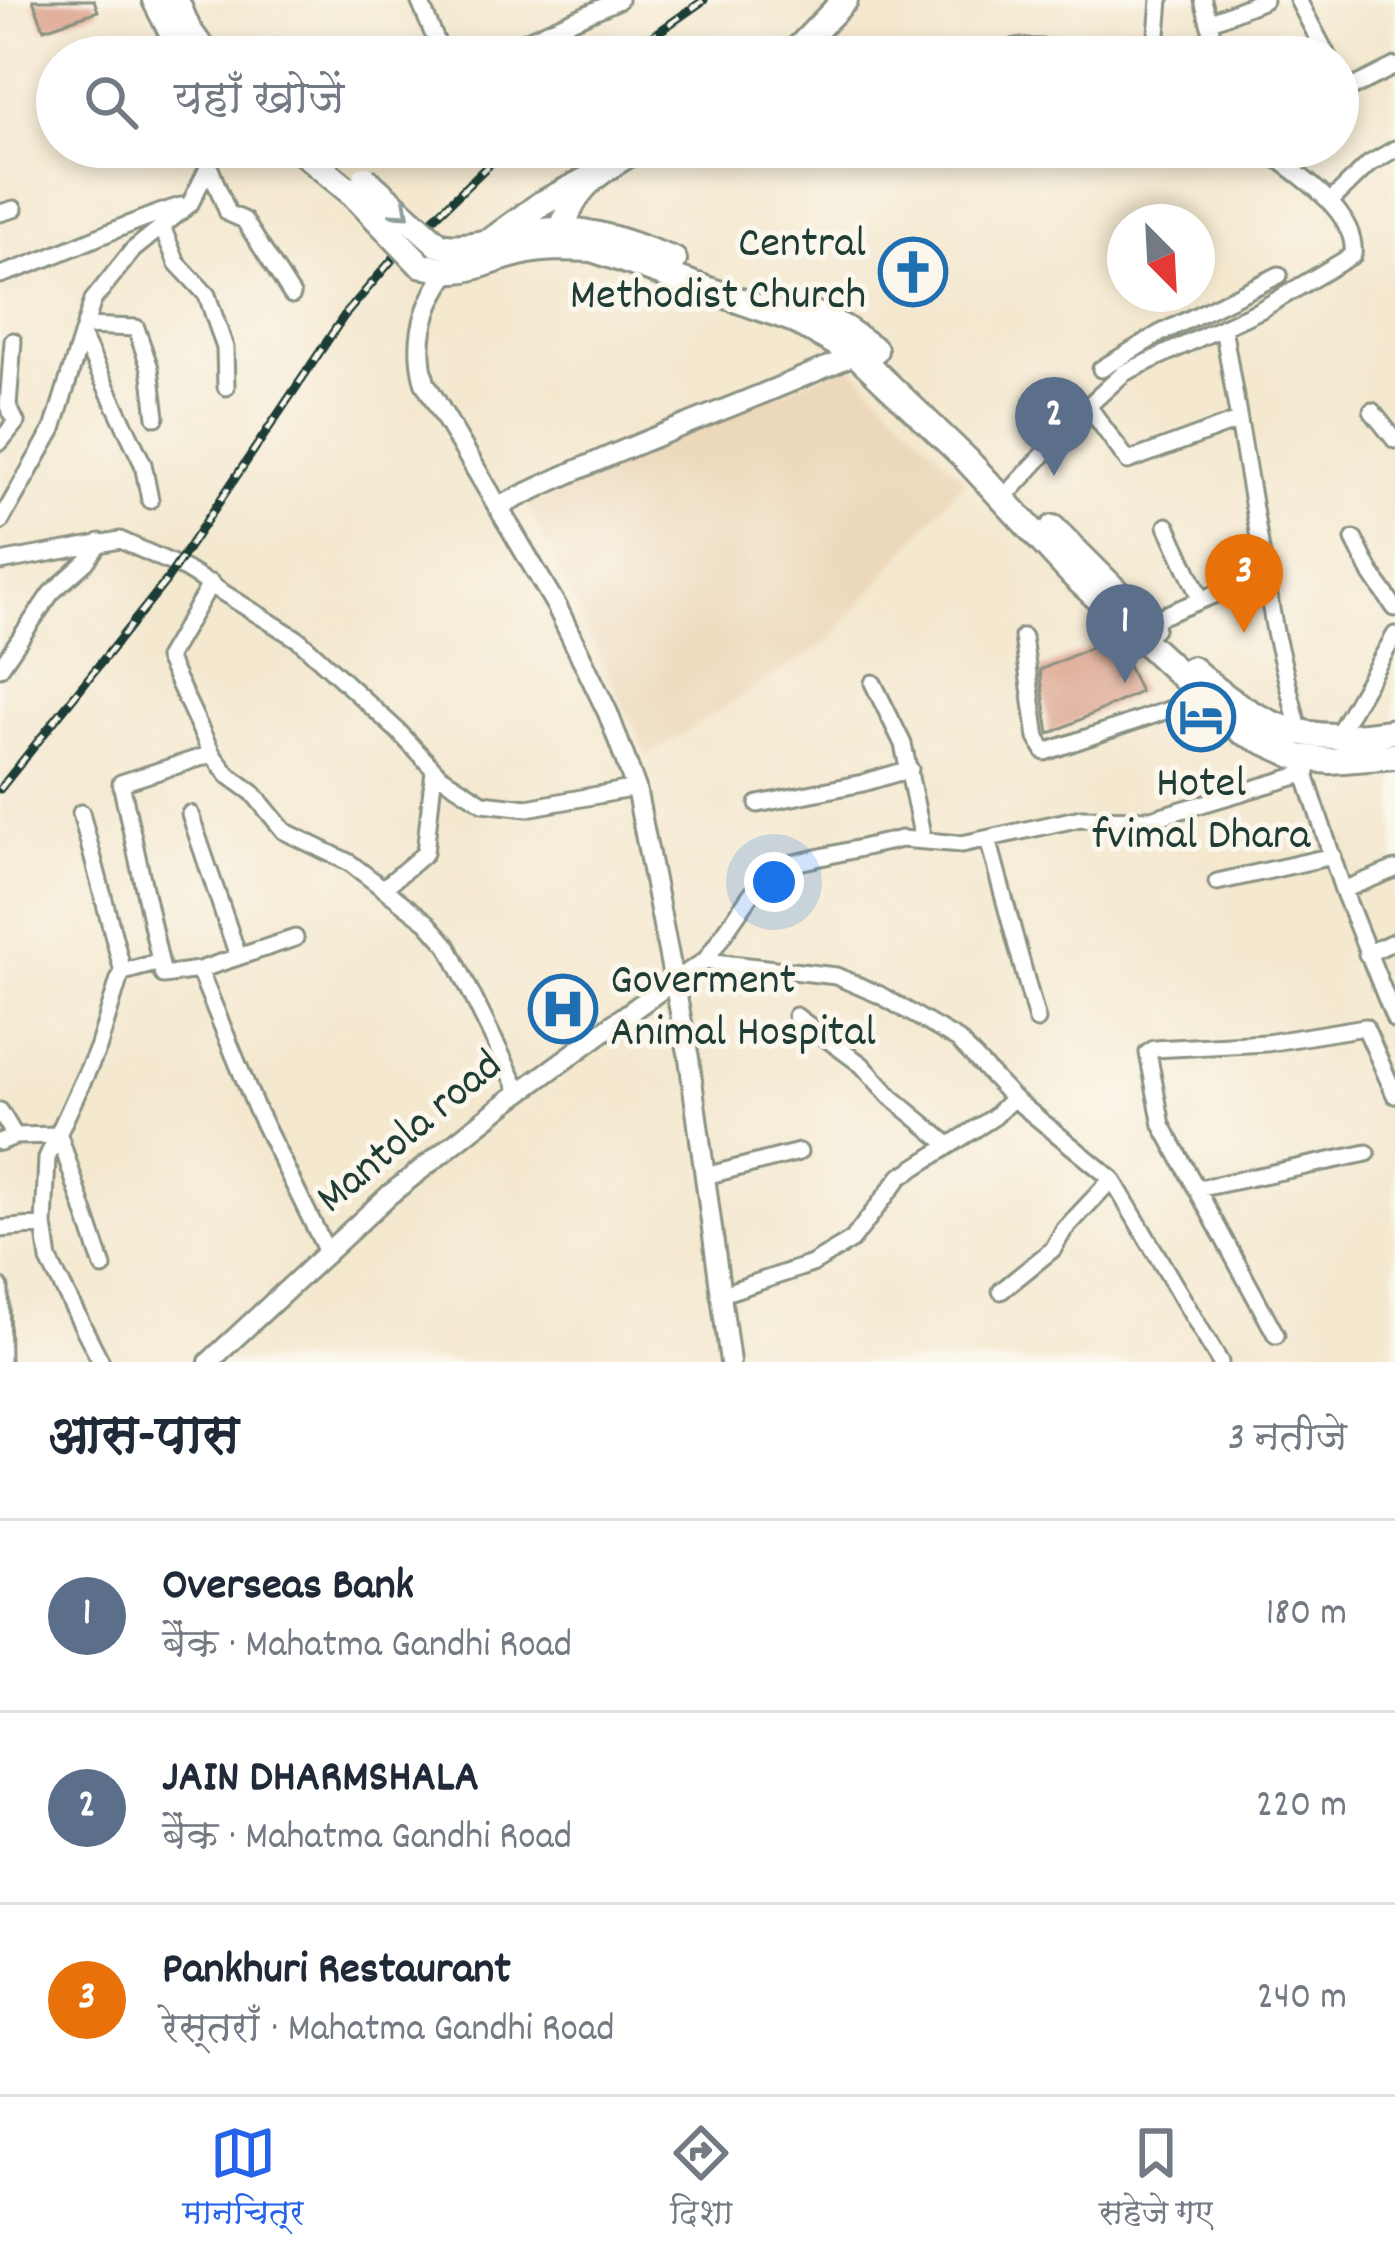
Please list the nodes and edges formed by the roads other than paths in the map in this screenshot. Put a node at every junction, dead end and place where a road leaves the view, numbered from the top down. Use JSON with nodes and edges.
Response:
{"nodes":[{"id":1,"x":155,"y":0,"type":"edge"},
{"id":2,"x":176,"y":0,"type":"edge"},
{"id":3,"x":419,"y":0,"type":"edge"},
{"id":4,"x":620,"y":0,"type":"edge"},
{"id":5,"x":844,"y":0,"type":"edge"},
{"id":6,"x":1160,"y":0,"type":"edge"},
{"id":7,"x":1203,"y":0,"type":"edge"},
{"id":8,"x":1264,"y":0,"type":"edge"},
{"id":9,"x":1298,"y":0,"type":"edge"},
{"id":10,"x":1209,"y":22,"type":"junction"},
{"id":11,"x":173,"y":36,"type":"edge"},
{"id":12,"x":193,"y":36,"type":"edge"},
{"id":13,"x":434,"y":36,"type":"edge"},
{"id":14,"x":537,"y":36,"type":"edge"},
{"id":15,"x":810,"y":36,"type":"edge"},
{"id":16,"x":1157,"y":36,"type":"edge"},
{"id":17,"x":1213,"y":36,"type":"edge"},
{"id":18,"x":1317,"y":36,"type":"edge"},
{"id":19,"x":1395,"y":66,"type":"edge"},
{"id":20,"x":1359,"y":84,"type":"edge"},
{"id":21,"x":1395,"y":149,"type":"edge"},
{"id":22,"x":208,"y":168,"type":"edge"},
{"id":23,"x":210,"y":168,"type":"edge"},
{"id":24,"x":329,"y":168,"type":"edge"},
{"id":25,"x":341,"y":168,"type":"edge"},
{"id":26,"x":606,"y":168,"type":"edge"},
{"id":27,"x":1288,"y":168,"type":"edge"},
{"id":28,"x":588,"y":179,"type":"junction"},
{"id":29,"x":359,"y":187,"type":"junction"},
{"id":30,"x":1330,"y":202,"type":"junction"},
{"id":31,"x":190,"y":204,"type":"junction"},
{"id":32,"x":162,"y":227,"type":"junction"},
{"id":33,"x":599,"y":234,"type":"junction"},
{"id":34,"x":559,"y":239,"type":"junction"},
{"id":35,"x":492,"y":240,"type":"junction"},
{"id":36,"x":446,"y":273,"type":"junction"},
{"id":37,"x":0,"y":275,"type":"edge"},
{"id":38,"x":1279,"y":275,"type":"dead end"},
{"id":39,"x":292,"y":295,"type":"dead end"},
{"id":40,"x":1223,"y":327,"type":"junction"},
{"id":41,"x":84,"y":332,"type":"junction"},
{"id":42,"x":1183,"y":334,"type":"junction"},
{"id":43,"x":13,"y":341,"type":"dead end"},
{"id":44,"x":856,"y":354,"type":"junction"},
{"id":45,"x":1101,"y":369,"type":"dead end"},
{"id":46,"x":226,"y":387,"type":"dead end"},
{"id":47,"x":1088,"y":406,"type":"junction"},
{"id":48,"x":1372,"y":411,"type":"dead end"},
{"id":49,"x":156,"y":417,"type":"dead end"},
{"id":50,"x":1237,"y":421,"type":"junction"},
{"id":51,"x":1395,"y":440,"type":"edge"},
{"id":52,"x":0,"y":442,"type":"edge"},
{"id":53,"x":1013,"y":488,"type":"junction"},
{"id":54,"x":150,"y":500,"type":"dead end"},
{"id":55,"x":500,"y":506,"type":"junction"},
{"id":56,"x":0,"y":522,"type":"edge"},
{"id":57,"x":1167,"y":526,"type":"dead end"},
{"id":58,"x":1354,"y":539,"type":"dead end"},
{"id":59,"x":100,"y":542,"type":"junction"},
{"id":60,"x":0,"y":562,"type":"edge"},
{"id":61,"x":1265,"y":574,"type":"junction"},
{"id":62,"x":211,"y":583,"type":"junction"},
{"id":63,"x":1201,"y":600,"type":"junction"},
{"id":64,"x":1395,"y":608,"type":"edge"},
{"id":65,"x":1147,"y":622,"type":"junction"},
{"id":66,"x":1395,"y":636,"type":"edge"},
{"id":67,"x":1023,"y":637,"type":"dead end"},
{"id":68,"x":0,"y":668,"type":"edge"},
{"id":69,"x":873,"y":682,"type":"dead end"},
{"id":70,"x":1203,"y":698,"type":"junction"},
{"id":71,"x":1395,"y":731,"type":"edge"},
{"id":72,"x":1336,"y":738,"type":"junction"},
{"id":73,"x":212,"y":754,"type":"junction"},
{"id":74,"x":1302,"y":755,"type":"junction"},
{"id":75,"x":1395,"y":756,"type":"edge"},
{"id":76,"x":910,"y":769,"type":"junction"},
{"id":77,"x":434,"y":770,"type":"junction"},
{"id":78,"x":637,"y":788,"type":"junction"},
{"id":79,"x":758,"y":804,"type":"dead end"},
{"id":80,"x":81,"y":813,"type":"dead end"},
{"id":81,"x":190,"y":814,"type":"dead end"},
{"id":82,"x":923,"y":839,"type":"junction"},
{"id":83,"x":988,"y":839,"type":"junction"},
{"id":84,"x":1333,"y":856,"type":"junction"},
{"id":85,"x":1395,"y":869,"type":"edge"},
{"id":86,"x":1217,"y":882,"type":"dead end"},
{"id":87,"x":383,"y":888,"type":"junction"},
{"id":88,"x":1343,"y":890,"type":"junction"},
{"id":89,"x":295,"y":938,"type":"dead end"},
{"id":90,"x":1395,"y":941,"type":"edge"},
{"id":91,"x":1367,"y":954,"type":"junction"},
{"id":92,"x":238,"y":956,"type":"junction"},
{"id":93,"x":707,"y":957,"type":"junction"},
{"id":94,"x":160,"y":962,"type":"junction"},
{"id":95,"x":199,"y":970,"type":"junction"},
{"id":96,"x":123,"y":972,"type":"junction"},
{"id":97,"x":674,"y":980,"type":"junction"},
{"id":98,"x":796,"y":1016,"type":"dead end"},
{"id":99,"x":1395,"y":1019,"type":"edge"},
{"id":100,"x":1037,"y":1020,"type":"dead end"},
{"id":101,"x":1365,"y":1027,"type":"junction"},
{"id":102,"x":520,"y":1093,"type":"junction"},
{"id":103,"x":1395,"y":1095,"type":"edge"},
{"id":104,"x":1012,"y":1098,"type":"junction"},
{"id":105,"x":0,"y":1111,"type":"edge"},
{"id":106,"x":59,"y":1135,"type":"junction"},
{"id":107,"x":8,"y":1139,"type":"edge"},
{"id":108,"x":949,"y":1145,"type":"junction"},
{"id":109,"x":799,"y":1152,"type":"dead end"},
{"id":110,"x":1367,"y":1154,"type":"dead end"},
{"id":111,"x":705,"y":1176,"type":"junction"},
{"id":112,"x":1112,"y":1179,"type":"junction"},
{"id":113,"x":1197,"y":1190,"type":"junction"},
{"id":114,"x":44,"y":1225,"type":"junction"},
{"id":115,"x":0,"y":1229,"type":"edge"},
{"id":116,"x":328,"y":1254,"type":"junction"},
{"id":117,"x":103,"y":1267,"type":"dead end"},
{"id":118,"x":0,"y":1287,"type":"edge"},
{"id":119,"x":1001,"y":1291,"type":"dead end"},
{"id":120,"x":719,"y":1295,"type":"junction"},
{"id":121,"x":1276,"y":1335,"type":"dead end"},
{"id":122,"x":1,"y":1362,"type":"edge"},
{"id":123,"x":101,"y":1362,"type":"edge"},
{"id":124,"x":209,"y":1362,"type":"edge"},
{"id":125,"x":730,"y":1362,"type":"edge"},
{"id":126,"x":1220,"y":1362,"type":"edge"}],
"edges":[{"from":1,"to":11,"type":"main road"},
{"from":2,"to":12,"type":"main road"},
{"from":3,"to":13,"type":"street"},
{"from":4,"to":14,"type":"street"},
{"from":5,"to":15,"type":"main road"},
{"from":6,"to":16,"type":"street"},
{"from":7,"to":10,"type":"street"},
{"from":8,"to":10,"type":"street"},
{"from":9,"to":18,"type":"street"},
{"from":10,"to":17,"type":"street"},
{"from":19,"to":20,"type":"street"},
{"from":21,"to":30,"type":"street"},
{"from":22,"to":31,"type":"street"},
{"from":23,"to":39,"type":"street"},
{"from":24,"to":29,"type":"main road"},
{"from":25,"to":29,"type":"main road"},
{"from":26,"to":28,"type":"main road"},
{"from":27,"to":30,"type":"street"},
{"from":28,"to":33,"type":"main road"},
{"from":28,"to":34,"type":"main road"},
{"from":28,"to":35,"type":"main road"},
{"from":29,"to":35,"type":"main road","one_way":true,"bridge":true},
{"from":29,"to":36,"type":"main road","bridge":true},
{"from":30,"to":40,"type":"street"},
{"from":31,"to":32,"type":"street"},
{"from":31,"to":37,"type":"street"},
{"from":32,"to":41,"type":"street"},
{"from":32,"to":46,"type":"street"},
{"from":33,"to":34,"type":"main road"},
{"from":33,"to":53,"type":"main road"},
{"from":34,"to":35,"type":"main road"},
{"from":34,"to":36,"type":"main road"},
{"from":34,"to":44,"type":"main road"},
{"from":36,"to":55,"type":"street"},
{"from":38,"to":42,"type":"street"},
{"from":40,"to":42,"type":"street"},
{"from":40,"to":50,"type":"street"},
{"from":41,"to":49,"type":"street"},
{"from":41,"to":54,"type":"street"},
{"from":41,"to":56,"type":"street"},
{"from":42,"to":45,"type":"street"},
{"from":42,"to":47,"type":"street"},
{"from":43,"to":52,"type":"street"},
{"from":44,"to":55,"type":"street"},
{"from":44,"to":70,"type":"main road"},
{"from":47,"to":50,"type":"street"},
{"from":47,"to":53,"type":"street"},
{"from":48,"to":51,"type":"street"},
{"from":50,"to":61,"type":"street"},
{"from":53,"to":65,"type":"main road"},
{"from":55,"to":78,"type":"street"},
{"from":57,"to":63,"type":"street"},
{"from":58,"to":64,"type":"street"},
{"from":59,"to":60,"type":"street"},
{"from":59,"to":62,"type":"street"},
{"from":59,"to":68,"type":"street"},
{"from":61,"to":63,"type":"street"},
{"from":61,"to":74,"type":"street"},
{"from":62,"to":73,"type":"street"},
{"from":62,"to":77,"type":"street"},
{"from":63,"to":65,"type":"street"},
{"from":65,"to":74,"type":"main road"},
{"from":66,"to":72,"type":"street"},
{"from":67,"to":70,"type":"street"},
{"from":69,"to":76,"type":"street"},
{"from":70,"to":74,"type":"main road"},
{"from":71,"to":72,"type":"main road"},
{"from":72,"to":74,"type":"main road"},
{"from":73,"to":87,"type":"street"},
{"from":73,"to":94,"type":"street"},
{"from":74,"to":75,"type":"main road"},
{"from":74,"to":83,"type":"street"},
{"from":74,"to":84,"type":"street"},
{"from":76,"to":79,"type":"street"},
{"from":76,"to":82,"type":"street"},
{"from":77,"to":78,"type":"street"},
{"from":77,"to":87,"type":"street"},
{"from":78,"to":97,"type":"street"},
{"from":80,"to":96,"type":"street"},
{"from":81,"to":92,"type":"street"},
{"from":82,"to":83,"type":"street"},
{"from":82,"to":93,"type":"street"},
{"from":83,"to":100,"type":"street"},
{"from":84,"to":86,"type":"street"},
{"from":84,"to":88,"type":"street"},
{"from":85,"to":88,"type":"street"},
{"from":87,"to":102,"type":"street"},
{"from":88,"to":91,"type":"street"},
{"from":89,"to":92,"type":"street"},
{"from":90,"to":91,"type":"street"},
{"from":91,"to":99,"type":"street"},
{"from":92,"to":95,"type":"street"},
{"from":93,"to":97,"type":"street"},
{"from":93,"to":104,"type":"street"},
{"from":94,"to":95,"type":"street"},
{"from":94,"to":96,"type":"street"},
{"from":95,"to":116,"type":"street"},
{"from":96,"to":106,"type":"street"},
{"from":97,"to":102,"type":"street","name":"Mantola road"},
{"from":97,"to":111,"type":"street"},
{"from":98,"to":108,"type":"street"},
{"from":99,"to":101,"type":"street"},
{"from":101,"to":103,"type":"street"},
{"from":101,"to":113,"type":"street"},
{"from":102,"to":116,"type":"street","name":"Mantola road"},
{"from":104,"to":108,"type":"street"},
{"from":104,"to":112,"type":"street"},
{"from":105,"to":107,"type":"street"},
{"from":106,"to":107,"type":"street"},
{"from":106,"to":114,"type":"street"},
{"from":106,"to":117,"type":"street"},
{"from":108,"to":120,"type":"street"},
{"from":109,"to":111,"type":"street"},
{"from":110,"to":113,"type":"street"},
{"from":111,"to":120,"type":"street"},
{"from":112,"to":119,"type":"street"},
{"from":112,"to":126,"type":"street"},
{"from":113,"to":121,"type":"street"},
{"from":114,"to":115,"type":"street"},
{"from":114,"to":123,"type":"street"},
{"from":116,"to":124,"type":"street","name":"Mantola road"},
{"from":118,"to":122,"type":"street"},
{"from":120,"to":125,"type":"street"}]}
